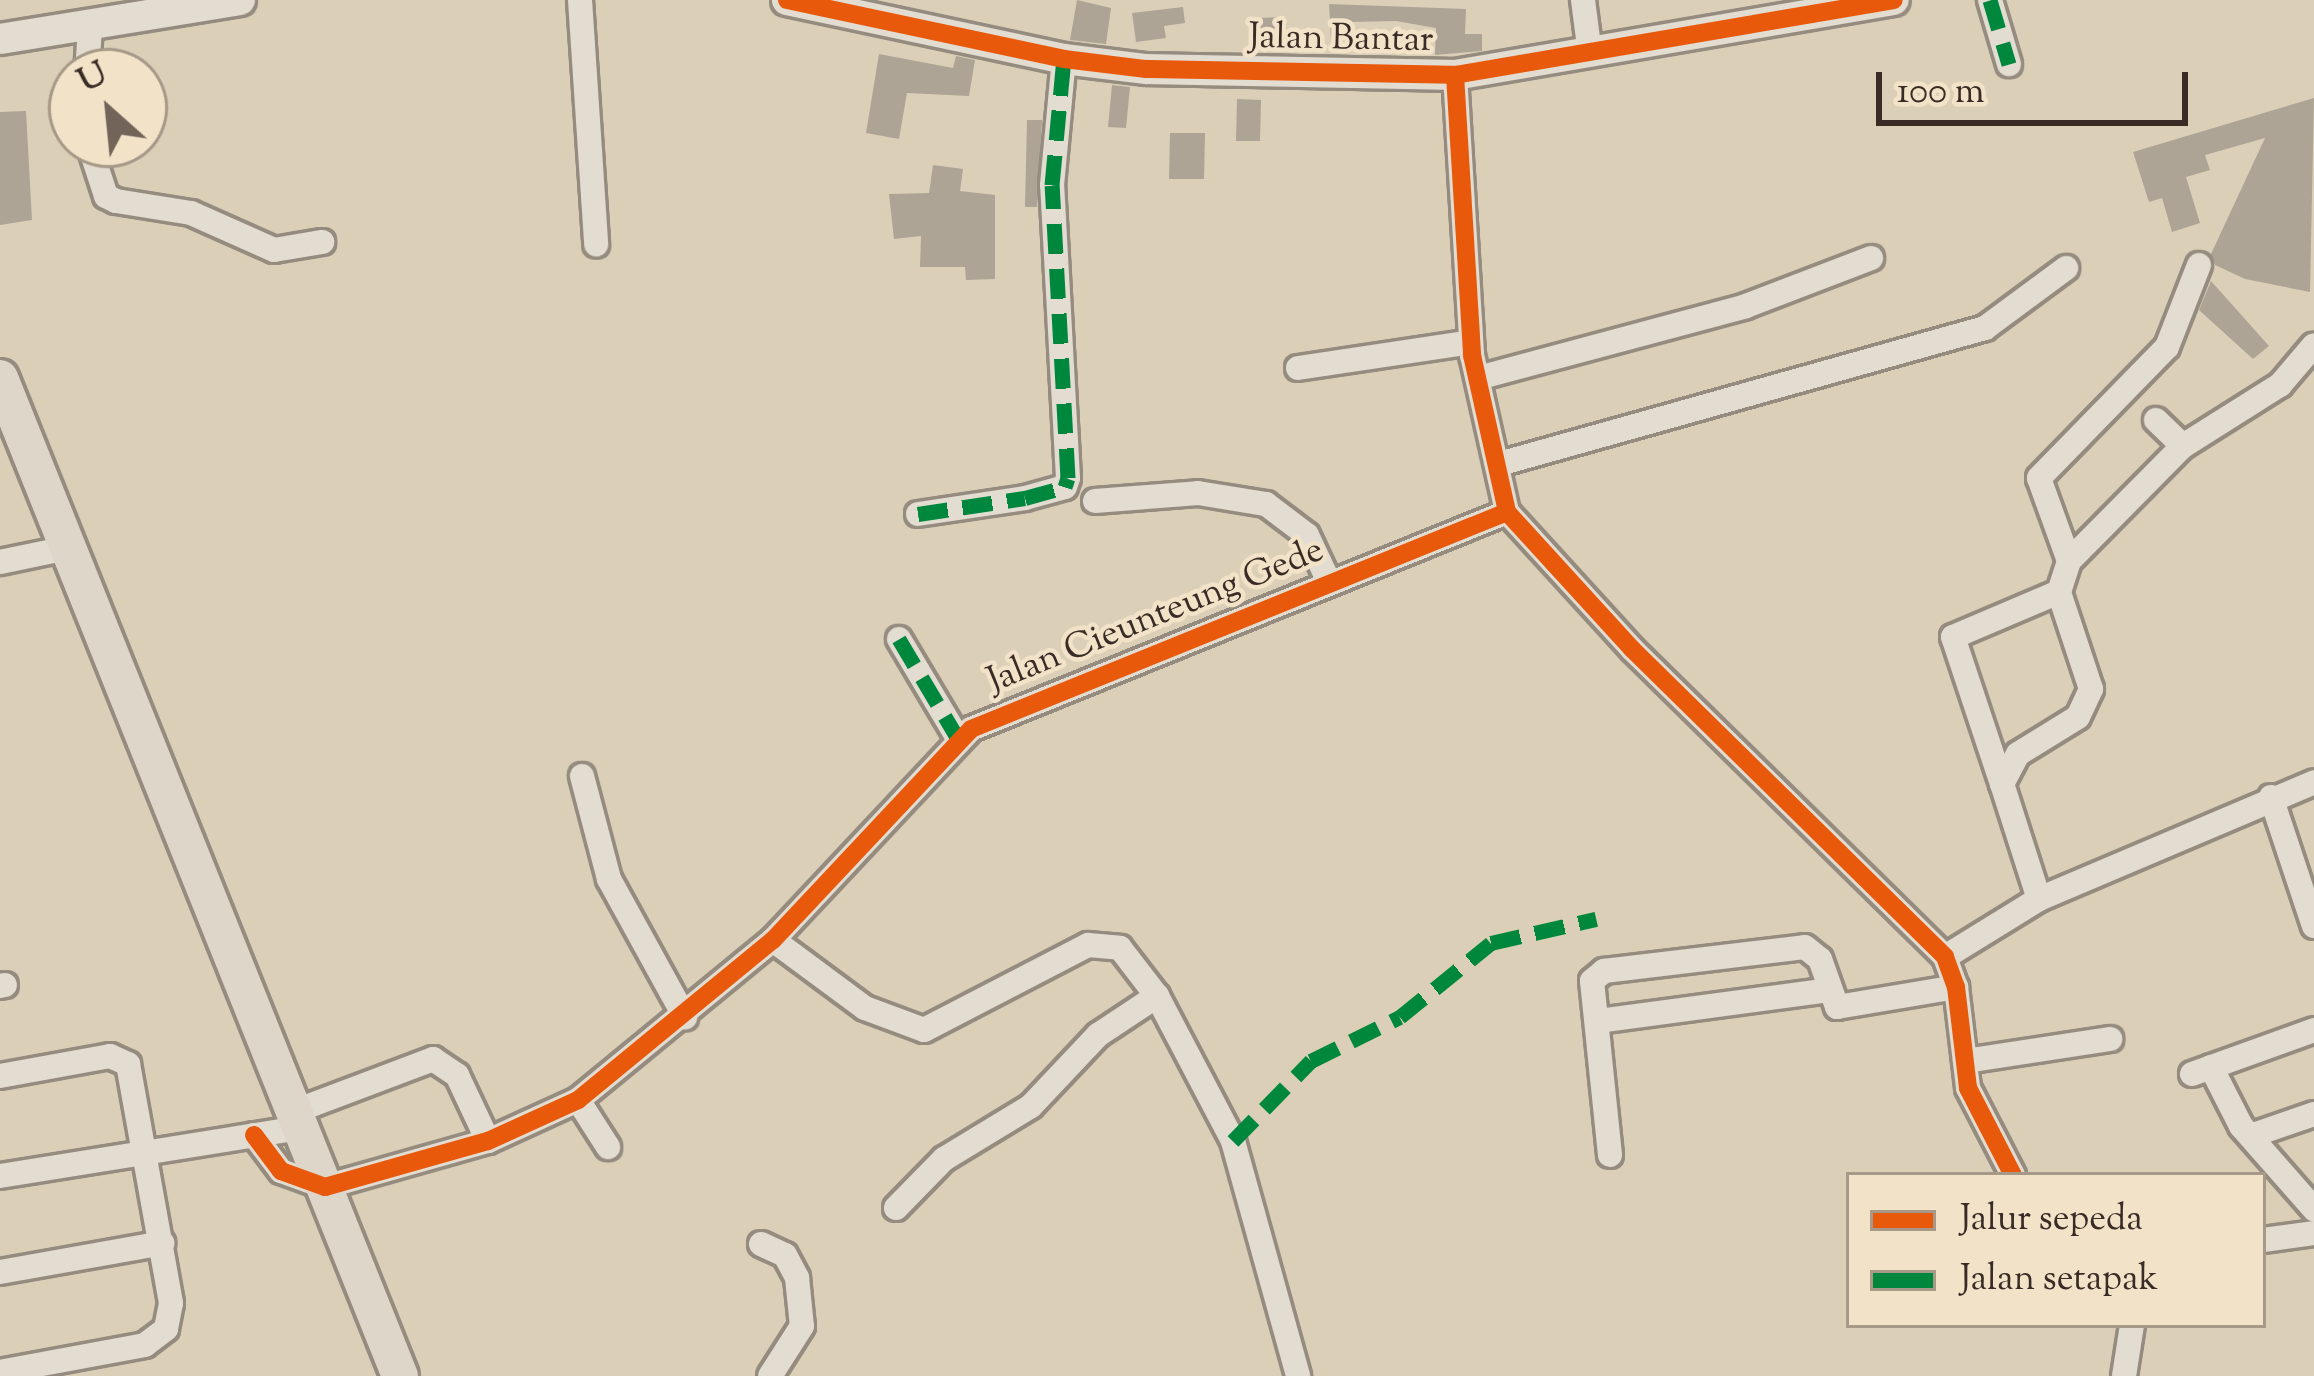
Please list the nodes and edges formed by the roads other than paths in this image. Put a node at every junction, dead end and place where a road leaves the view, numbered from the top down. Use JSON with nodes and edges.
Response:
{"nodes":[{"id":1,"x":240,"y":0,"type":"edge"},
{"id":2,"x":580,"y":0,"type":"edge"},
{"id":3,"x":788,"y":0,"type":"edge"},
{"id":4,"x":1583,"y":0,"type":"edge"},
{"id":5,"x":1894,"y":0,"type":"edge"},
{"id":6,"x":1990,"y":0,"type":"edge"},
{"id":7,"x":90,"y":28,"type":"junction"},
{"id":8,"x":0,"y":39,"type":"edge"},
{"id":9,"x":89,"y":48,"type":"edge"},
{"id":10,"x":1590,"y":54,"type":"junction"},
{"id":11,"x":1064,"y":59,"type":"junction"},
{"id":12,"x":2009,"y":64,"type":"dead end"},
{"id":13,"x":1455,"y":75,"type":"junction"},
{"id":14,"x":95,"y":168,"type":"edge"},
{"id":15,"x":322,"y":242,"type":"dead end"},
{"id":16,"x":596,"y":244,"type":"dead end"},
{"id":17,"x":1871,"y":258,"type":"dead end"},
{"id":18,"x":2199,"y":265,"type":"dead end"},
{"id":19,"x":2066,"y":268,"type":"dead end"},
{"id":20,"x":1471,"y":342,"type":"junction"},
{"id":21,"x":2314,"y":345,"type":"edge"},
{"id":22,"x":1298,"y":368,"type":"dead end"},
{"id":23,"x":0,"y":378,"type":"edge"},
{"id":24,"x":1478,"y":378,"type":"junction"},
{"id":25,"x":2156,"y":420,"type":"dead end"},
{"id":26,"x":2183,"y":446,"type":"junction"},
{"id":27,"x":1499,"y":464,"type":"junction"},
{"id":28,"x":1096,"y":501,"type":"dead end"},
{"id":29,"x":1507,"y":512,"type":"junction"},
{"id":30,"x":918,"y":514,"type":"dead end"},
{"id":31,"x":68,"y":548,"type":"junction"},
{"id":32,"x":2069,"y":561,"type":"junction"},
{"id":33,"x":0,"y":562,"type":"edge"},
{"id":34,"x":1329,"y":582,"type":"junction"},
{"id":35,"x":2060,"y":592,"type":"junction"},
{"id":36,"x":899,"y":639,"type":"dead end"},
{"id":37,"x":959,"y":740,"type":"junction"},
{"id":38,"x":582,"y":776,"type":"dead end"},
{"id":39,"x":2314,"y":782,"type":"edge"},
{"id":40,"x":2002,"y":784,"type":"junction"},
{"id":41,"x":2271,"y":797,"type":"junction"},
{"id":42,"x":2038,"y":899,"type":"junction"},
{"id":43,"x":2314,"y":926,"type":"edge"},
{"id":44,"x":772,"y":940,"type":"junction"},
{"id":45,"x":1945,"y":957,"type":"junction"},
{"id":46,"x":1956,"y":987,"type":"junction"},
{"id":47,"x":1830,"y":989,"type":"junction"},
{"id":48,"x":1156,"y":996,"type":"junction"},
{"id":49,"x":685,"y":1017,"type":"junction"},
{"id":50,"x":1598,"y":1021,"type":"junction"},
{"id":51,"x":2314,"y":1030,"type":"edge"},
{"id":52,"x":2110,"y":1040,"type":"dead end"},
{"id":53,"x":1965,"y":1061,"type":"junction"},
{"id":54,"x":0,"y":1076,"type":"edge"},
{"id":55,"x":578,"y":1100,"type":"junction"},
{"id":56,"x":2314,"y":1114,"type":"edge"},
{"id":57,"x":296,"y":1119,"type":"junction"},
{"id":58,"x":2256,"y":1134,"type":"junction"},
{"id":59,"x":254,"y":1135,"type":"junction"},
{"id":60,"x":488,"y":1141,"type":"junction"},
{"id":61,"x":608,"y":1148,"type":"dead end"},
{"id":62,"x":147,"y":1151,"type":"junction"},
{"id":63,"x":1610,"y":1155,"type":"dead end"},
{"id":64,"x":2011,"y":1172,"type":"edge"},
{"id":65,"x":0,"y":1176,"type":"edge"},
{"id":66,"x":325,"y":1187,"type":"junction"},
{"id":67,"x":896,"y":1208,"type":"dead end"},
{"id":68,"x":2314,"y":1209,"type":"edge"},
{"id":69,"x":2314,"y":1232,"type":"edge"},
{"id":70,"x":2266,"y":1240,"type":"edge"},
{"id":71,"x":162,"y":1243,"type":"junction"},
{"id":72,"x":761,"y":1244,"type":"dead end"},
{"id":73,"x":0,"y":1272,"type":"edge"},
{"id":74,"x":2132,"y":1328,"type":"edge"},
{"id":75,"x":0,"y":1372,"type":"edge"},
{"id":76,"x":400,"y":1376,"type":"edge"},
{"id":77,"x":770,"y":1376,"type":"edge"},
{"id":78,"x":1298,"y":1376,"type":"edge"},
{"id":79,"x":2124,"y":1376,"type":"edge"}],
"edges":[{"from":1,"to":7,"type":"street"},
{"from":2,"to":16,"type":"street"},
{"from":3,"to":11,"type":"street","name":"Jalan Bantar"},
{"from":4,"to":10,"type":"street"},
{"from":5,"to":10,"type":"street","name":"Jalan Bantar"},
{"from":6,"to":12,"type":"street"},
{"from":7,"to":8,"type":"street"},
{"from":7,"to":9,"type":"street"},
{"from":10,"to":13,"type":"street","name":"Jalan Bantar"},
{"from":11,"to":13,"type":"street","name":"Jalan Bantar"},
{"from":11,"to":30,"type":"street"},
{"from":13,"to":20,"type":"street"},
{"from":14,"to":15,"type":"street"},
{"from":17,"to":24,"type":"street"},
{"from":18,"to":32,"type":"street"},
{"from":19,"to":27,"type":"street"},
{"from":20,"to":22,"type":"street"},
{"from":20,"to":24,"type":"street"},
{"from":21,"to":26,"type":"street"},
{"from":23,"to":31,"type":"main road"},
{"from":24,"to":27,"type":"street"},
{"from":25,"to":26,"type":"street"},
{"from":26,"to":32,"type":"street"},
{"from":27,"to":29,"type":"street"},
{"from":28,"to":34,"type":"street"},
{"from":29,"to":34,"type":"street","name":"Jalan Cieunteung Gede"},
{"from":29,"to":45,"type":"street"},
{"from":31,"to":33,"type":"street"},
{"from":31,"to":57,"type":"main road"},
{"from":32,"to":35,"type":"street"},
{"from":34,"to":37,"type":"street","name":"Jalan Cieunteung Gede"},
{"from":35,"to":40,"type":"street"},
{"from":35,"to":40,"type":"street"},
{"from":36,"to":37,"type":"street"},
{"from":37,"to":44,"type":"street","name":"Jalan Cieunteung Gede"},
{"from":38,"to":49,"type":"street"},
{"from":39,"to":41,"type":"street"},
{"from":40,"to":42,"type":"street"},
{"from":41,"to":42,"type":"street"},
{"from":41,"to":43,"type":"street"},
{"from":42,"to":45,"type":"street"},
{"from":44,"to":48,"type":"street"},
{"from":44,"to":49,"type":"street","name":"Jalan Cieunteung Gede"},
{"from":45,"to":46,"type":"street"},
{"from":46,"to":47,"type":"street"},
{"from":46,"to":53,"type":"street"},
{"from":47,"to":50,"type":"street"},
{"from":47,"to":50,"type":"street"},
{"from":48,"to":67,"type":"street"},
{"from":48,"to":78,"type":"street"},
{"from":49,"to":55,"type":"street","name":"Jalan Cieunteung Gede"},
{"from":50,"to":63,"type":"street"},
{"from":51,"to":58,"type":"street"},
{"from":52,"to":53,"type":"street"},
{"from":53,"to":64,"type":"street"},
{"from":54,"to":62,"type":"street"},
{"from":55,"to":60,"type":"street","name":"Jalan Cieunteung Gede"},
{"from":55,"to":61,"type":"street"},
{"from":56,"to":58,"type":"street"},
{"from":57,"to":59,"type":"street"},
{"from":57,"to":60,"type":"street"},
{"from":57,"to":66,"type":"main road"},
{"from":58,"to":68,"type":"street"},
{"from":59,"to":62,"type":"street"},
{"from":59,"to":66,"type":"street"},
{"from":60,"to":66,"type":"street","name":"Jalan Cieunteung Gede"},
{"from":62,"to":65,"type":"street"},
{"from":62,"to":71,"type":"street"},
{"from":66,"to":76,"type":"main road"},
{"from":69,"to":70,"type":"street"},
{"from":71,"to":73,"type":"street"},
{"from":71,"to":75,"type":"street"},
{"from":72,"to":77,"type":"street"},
{"from":74,"to":79,"type":"street"}]}
